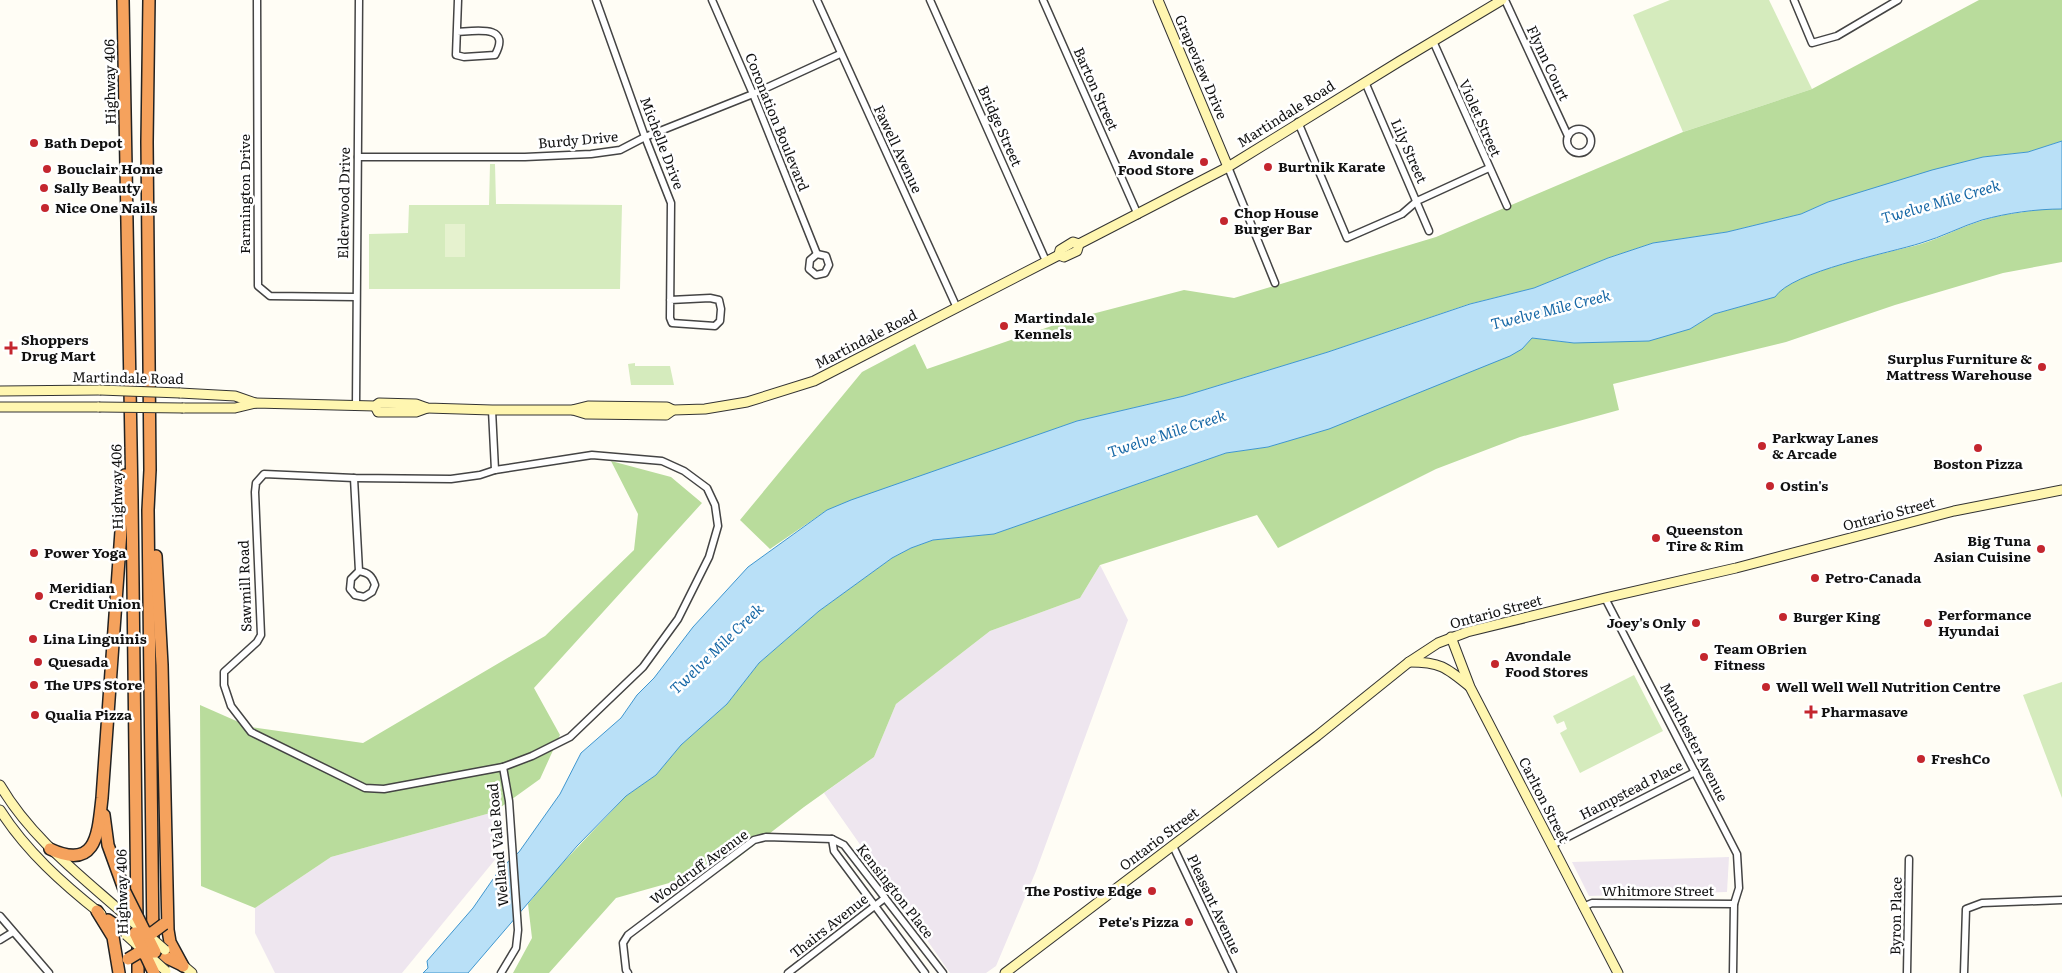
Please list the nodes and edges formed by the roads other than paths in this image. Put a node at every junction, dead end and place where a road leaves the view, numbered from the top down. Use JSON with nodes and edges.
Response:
{"nodes":[{"id":1,"x":123,"y":0,"type":"edge"},
{"id":2,"x":149,"y":0,"type":"edge"},
{"id":3,"x":257,"y":0,"type":"edge"},
{"id":4,"x":359,"y":0,"type":"edge"},
{"id":5,"x":458,"y":0,"type":"edge"},
{"id":6,"x":596,"y":0,"type":"edge"},
{"id":7,"x":712,"y":0,"type":"edge"},
{"id":8,"x":817,"y":0,"type":"edge"},
{"id":9,"x":930,"y":0,"type":"edge"},
{"id":10,"x":1043,"y":0,"type":"edge"},
{"id":11,"x":1158,"y":0,"type":"edge"},
{"id":12,"x":1504,"y":0,"type":"edge"},
{"id":13,"x":1794,"y":0,"type":"edge"},
{"id":14,"x":1898,"y":0,"type":"edge"},
{"id":15,"x":458,"y":32,"type":"junction"},
{"id":16,"x":1432,"y":41,"type":"junction"},
{"id":17,"x":840,"y":54,"type":"junction"},
{"id":18,"x":1365,"y":82,"type":"junction"},
{"id":19,"x":754,"y":94,"type":"junction"},
{"id":20,"x":1298,"y":122,"type":"junction"},
{"id":21,"x":1568,"y":136,"type":"dead end"},
{"id":22,"x":645,"y":137,"type":"junction"},
{"id":23,"x":358,"y":157,"type":"junction"},
{"id":24,"x":1228,"y":166,"type":"junction"},
{"id":25,"x":1488,"y":168,"type":"junction"},
{"id":26,"x":1416,"y":200,"type":"junction"},
{"id":27,"x":1507,"y":206,"type":"dead end"},
{"id":28,"x":1138,"y":215,"type":"junction"},
{"id":29,"x":1429,"y":231,"type":"dead end"},
{"id":30,"x":817,"y":254,"type":"dead end"},
{"id":31,"x":1046,"y":261,"type":"junction"},
{"id":32,"x":1275,"y":283,"type":"dead end"},
{"id":33,"x":356,"y":297,"type":"junction"},
{"id":34,"x":670,"y":300,"type":"junction"},
{"id":35,"x":957,"y":308,"type":"junction"},
{"id":36,"x":0,"y":391,"type":"edge"},
{"id":37,"x":255,"y":403,"type":"junction"},
{"id":38,"x":356,"y":406,"type":"junction"},
{"id":39,"x":0,"y":408,"type":"edge"},
{"id":40,"x":492,"y":410,"type":"junction"},
{"id":41,"x":130,"y":421,"type":"junction"},
{"id":42,"x":150,"y":470,"type":"junction"},
{"id":43,"x":495,"y":470,"type":"junction"},
{"id":44,"x":354,"y":478,"type":"junction"},
{"id":45,"x":2062,"y":490,"type":"edge"},
{"id":46,"x":359,"y":571,"type":"junction"},
{"id":47,"x":1606,"y":598,"type":"junction"},
{"id":48,"x":1451,"y":637,"type":"junction"},
{"id":49,"x":1409,"y":662,"type":"junction"},
{"id":50,"x":1470,"y":687,"type":"junction"},
{"id":51,"x":503,"y":768,"type":"junction"},
{"id":52,"x":1695,"y":772,"type":"junction"},
{"id":53,"x":0,"y":785,"type":"edge"},
{"id":54,"x":102,"y":798,"type":"junction"},
{"id":55,"x":0,"y":810,"type":"edge"},
{"id":56,"x":832,"y":839,"type":"junction"},
{"id":57,"x":1552,"y":845,"type":"junction"},
{"id":58,"x":1173,"y":846,"type":"junction"},
{"id":59,"x":50,"y":849,"type":"junction"},
{"id":60,"x":1909,"y":859,"type":"dead end"},
{"id":61,"x":885,"y":898,"type":"junction"},
{"id":62,"x":2062,"y":900,"type":"edge"},
{"id":63,"x":1734,"y":904,"type":"junction"},
{"id":64,"x":875,"y":906,"type":"junction"},
{"id":65,"x":1583,"y":907,"type":"junction"},
{"id":66,"x":97,"y":911,"type":"junction"},
{"id":67,"x":167,"y":911,"type":"junction"},
{"id":68,"x":125,"y":915,"type":"joint"},
{"id":69,"x":0,"y":916,"type":"edge"},
{"id":70,"x":108,"y":920,"type":"joint"},
{"id":71,"x":13,"y":932,"type":"junction"},
{"id":72,"x":134,"y":933,"type":"junction"},
{"id":73,"x":0,"y":940,"type":"edge"},
{"id":74,"x":157,"y":952,"type":"junction"},
{"id":75,"x":183,"y":966,"type":"junction"},
{"id":76,"x":1015,"y":970,"type":"edge"},
{"id":77,"x":167,"y":972,"type":"edge"},
{"id":78,"x":626,"y":972,"type":"edge"},
{"id":79,"x":49,"y":973,"type":"edge"},
{"id":80,"x":121,"y":973,"type":"edge"},
{"id":81,"x":138,"y":973,"type":"edge"},
{"id":82,"x":154,"y":973,"type":"edge"},
{"id":83,"x":192,"y":973,"type":"edge"},
{"id":84,"x":501,"y":973,"type":"edge"},
{"id":85,"x":788,"y":973,"type":"edge"},
{"id":86,"x":925,"y":973,"type":"edge"},
{"id":87,"x":943,"y":973,"type":"edge"},
{"id":88,"x":1005,"y":973,"type":"edge"},
{"id":89,"x":1233,"y":973,"type":"edge"},
{"id":90,"x":1618,"y":973,"type":"edge"},
{"id":91,"x":1733,"y":973,"type":"edge"},
{"id":92,"x":1907,"y":973,"type":"edge"},
{"id":93,"x":1964,"y":973,"type":"edge"}],
"edges":[{"from":1,"to":41,"type":"highway","name":"Highway 406"},
{"from":2,"to":42,"type":"highway"},
{"from":3,"to":33,"type":"street","name":"Farmington Drive"},
{"from":4,"to":23,"type":"street","name":"Elderwood Drive"},
{"from":5,"to":15,"type":"street"},
{"from":6,"to":22,"type":"street","name":"Michelle Drive"},
{"from":7,"to":19,"type":"street","name":"Coronation Boulevard"},
{"from":8,"to":17,"type":"street","name":"Fawell Avenue"},
{"from":9,"to":31,"type":"street","name":"Bridge Street"},
{"from":10,"to":28,"type":"street","name":"Barton Street"},
{"from":11,"to":24,"type":"main road","name":"Grapeview Drive"},
{"from":12,"to":16,"type":"main road","name":"Martindale Road"},
{"from":12,"to":21,"type":"street","name":"Flynn Court"},
{"from":13,"to":14,"type":"street"},
{"from":15,"to":15,"type":"street"},
{"from":16,"to":18,"type":"main road","name":"Martindale Road"},
{"from":16,"to":25,"type":"street","name":"Violet Street"},
{"from":17,"to":19,"type":"street","name":"Burdy Drive"},
{"from":17,"to":35,"type":"street","name":"Fawell Avenue"},
{"from":18,"to":20,"type":"main road","name":"Martindale Road"},
{"from":18,"to":26,"type":"street","name":"Lily Street"},
{"from":19,"to":22,"type":"street","name":"Burdy Drive"},
{"from":19,"to":30,"type":"street","name":"Coronation Boulevard"},
{"from":20,"to":24,"type":"main road","name":"Martindale Road"},
{"from":20,"to":26,"type":"street"},
{"from":22,"to":23,"type":"street","name":"Burdy Drive"},
{"from":22,"to":34,"type":"street","name":"Michelle Drive"},
{"from":23,"to":33,"type":"street","name":"Elderwood Drive"},
{"from":24,"to":28,"type":"main road","name":"Martindale Road"},
{"from":24,"to":32,"type":"street","name":"Grapeview Drive"},
{"from":25,"to":26,"type":"street"},
{"from":25,"to":27,"type":"street","name":"Violet Street"},
{"from":26,"to":29,"type":"street","name":"Lily Street"},
{"from":28,"to":31,"type":"main road","name":"Martindale Road"},
{"from":31,"to":35,"type":"main road","name":"Martindale Road"},
{"from":33,"to":38,"type":"street","name":"Elderwood Drive"},
{"from":34,"to":34,"type":"street","name":"Michelle Drive"},
{"from":35,"to":40,"type":"main road","name":"Martindale Road"},
{"from":36,"to":37,"type":"main road","name":"Martindale Road","bridge":true},
{"from":37,"to":38,"type":"main road","name":"Martindale Road"},
{"from":37,"to":39,"type":"main road","name":"Martindale Road","bridge":true},
{"from":38,"to":40,"type":"main road","name":"Martindale Road"},
{"from":40,"to":43,"type":"street"},
{"from":41,"to":54,"type":"highway"},
{"from":41,"to":81,"type":"highway","name":"Highway 406"},
{"from":42,"to":67,"type":"highway"},
{"from":42,"to":82,"type":"highway"},
{"from":43,"to":44,"type":"street","name":"Sawmill Road"},
{"from":43,"to":51,"type":"street","name":"Welland Vale Road"},
{"from":44,"to":46,"type":"street"},
{"from":44,"to":51,"type":"street","name":"Sawmill Road"},
{"from":45,"to":47,"type":"main road","name":"Ontario Street"},
{"from":46,"to":46,"type":"street"},
{"from":47,"to":48,"type":"main road","name":"Ontario Street"},
{"from":47,"to":52,"type":"street","name":"Manchester Avenue"},
{"from":48,"to":49,"type":"main road","name":"Ontario Street"},
{"from":48,"to":50,"type":"main road","name":"Carlton Street"},
{"from":49,"to":50,"type":"main road"},
{"from":49,"to":58,"type":"main road","name":"Ontario Street"},
{"from":50,"to":57,"type":"main road","name":"Carlton Street"},
{"from":51,"to":84,"type":"street","name":"Welland Vale Road"},
{"from":52,"to":57,"type":"street","name":"Hampstead Place"},
{"from":52,"to":63,"type":"street","name":"Manchester Avenue"},
{"from":53,"to":59,"type":"main road"},
{"from":54,"to":59,"type":"highway"},
{"from":54,"to":72,"type":"highway","bridge":true},
{"from":55,"to":66,"type":"main road"},
{"from":56,"to":61,"type":"street","name":"Kensington Place"},
{"from":56,"to":64,"type":"street","name":"Kensington Place"},
{"from":56,"to":78,"type":"street","name":"Woodruff Avenue"},
{"from":57,"to":65,"type":"main road","name":"Carlton Street"},
{"from":58,"to":76,"type":"main road","name":"Ontario Street"},
{"from":58,"to":89,"type":"street","name":"Pleasant Avenue"},
{"from":59,"to":68,"type":"main road"},
{"from":60,"to":92,"type":"street","name":"Byron Place"},
{"from":61,"to":64,"type":"street","name":"Thairs Avenue"},
{"from":61,"to":87,"type":"street","name":"Kensington Place"},
{"from":62,"to":93,"type":"street"},
{"from":63,"to":65,"type":"street","name":"Whitmore Street"},
{"from":63,"to":91,"type":"street","name":"Manchester Avenue"},
{"from":64,"to":85,"type":"street","name":"Thairs Avenue"},
{"from":64,"to":86,"type":"street","name":"Kensington Place"},
{"from":65,"to":90,"type":"main road","name":"Carlton Street"},
{"from":66,"to":70,"type":"main road"},
{"from":66,"to":80,"type":"highway"},
{"from":67,"to":72,"type":"highway","bridge":true},
{"from":67,"to":75,"type":"highway"},
{"from":68,"to":72,"type":"highway","bridge":true},
{"from":69,"to":71,"type":"street"},
{"from":70,"to":72,"type":"highway"},
{"from":71,"to":73,"type":"street"},
{"from":71,"to":79,"type":"street"},
{"from":72,"to":74,"type":"highway","bridge":true},
{"from":72,"to":74,"type":"main road","bridge":true},
{"from":74,"to":75,"type":"highway"},
{"from":74,"to":77,"type":"highway","bridge":true},
{"from":74,"to":80,"type":"highway","bridge":true},
{"from":74,"to":82,"type":"highway","bridge":true},
{"from":75,"to":83,"type":"main road"},
{"from":76,"to":88,"type":"main road","name":"Ontario Street"}]}
